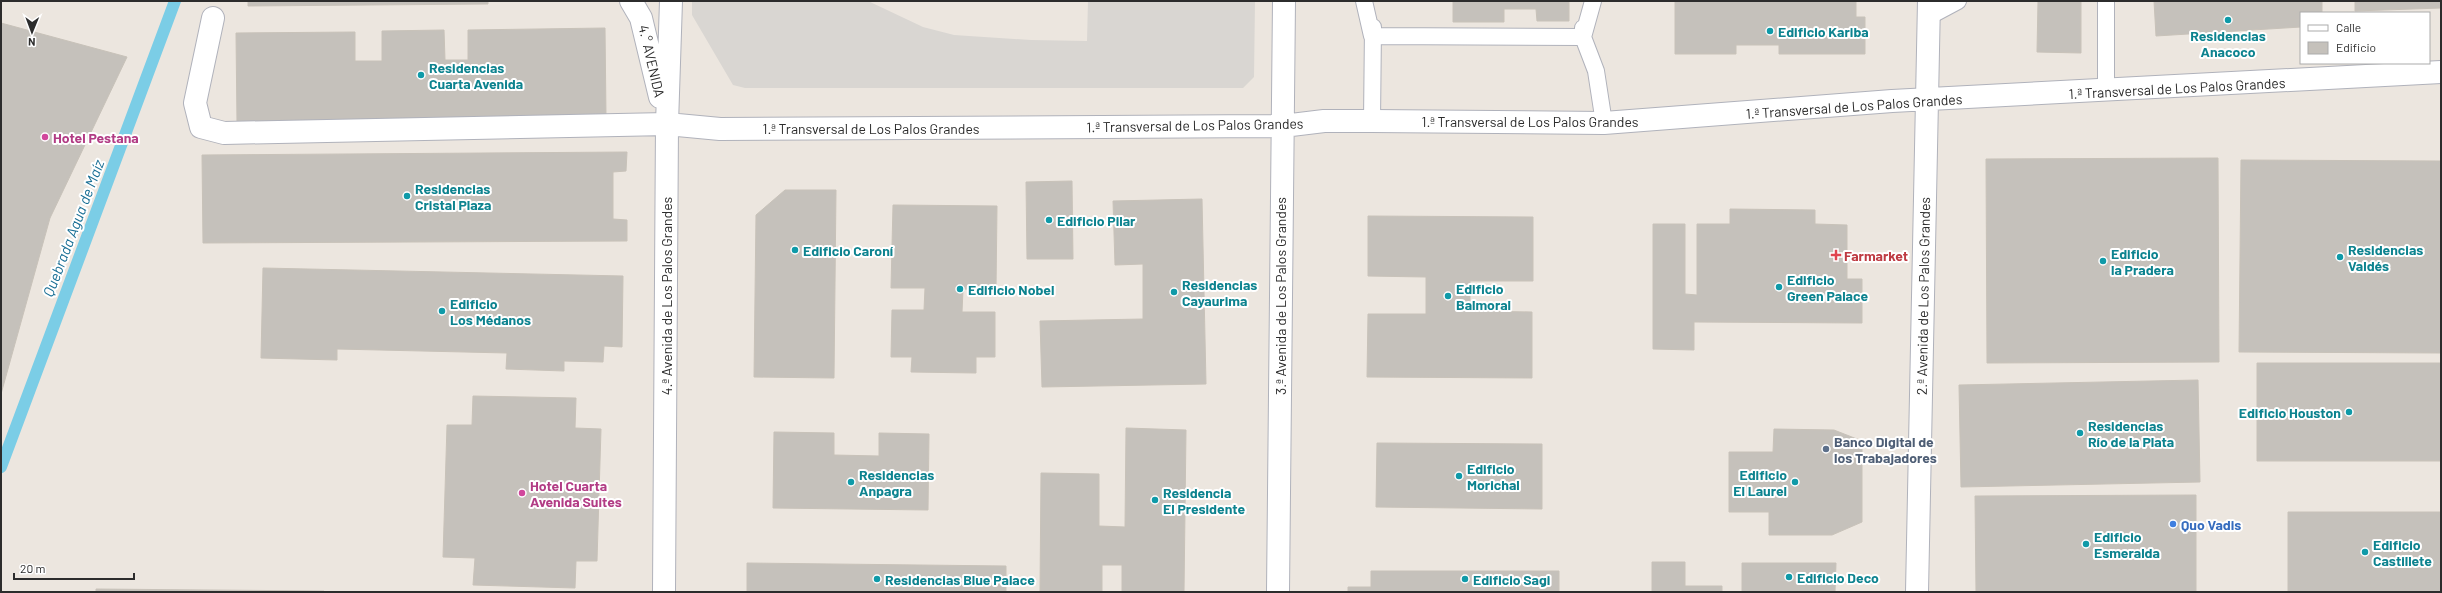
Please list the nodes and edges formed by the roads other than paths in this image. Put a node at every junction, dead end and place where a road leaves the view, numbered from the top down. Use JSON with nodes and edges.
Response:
{"nodes":[{"id":1,"x":631,"y":1,"type":"edge"},
{"id":2,"x":671,"y":1,"type":"edge"},
{"id":3,"x":1284,"y":1,"type":"edge"},
{"id":4,"x":1364,"y":1,"type":"edge"},
{"id":5,"x":1373,"y":1,"type":"edge"},
{"id":6,"x":1582,"y":1,"type":"edge"},
{"id":7,"x":1593,"y":1,"type":"edge"},
{"id":8,"x":1958,"y":1,"type":"edge"},
{"id":9,"x":2106,"y":1,"type":"edge"},
{"id":10,"x":1928,"y":9,"type":"edge"},
{"id":11,"x":212,"y":18,"type":"dead end"},
{"id":12,"x":1372,"y":36,"type":"junction"},
{"id":13,"x":1583,"y":38,"type":"junction"},
{"id":14,"x":2441,"y":72,"type":"edge"},
{"id":15,"x":2106,"y":92,"type":"junction"},
{"id":16,"x":1927,"y":100,"type":"junction"},
{"id":17,"x":1372,"y":121,"type":"junction"},
{"id":18,"x":1604,"y":123,"type":"junction"},
{"id":19,"x":666,"y":124,"type":"junction"},
{"id":20,"x":1283,"y":126,"type":"junction"},
{"id":21,"x":664,"y":592,"type":"edge"},
{"id":22,"x":1278,"y":592,"type":"edge"},
{"id":23,"x":1917,"y":592,"type":"edge"}],
"edges":[{"from":1,"to":19,"type":"street","name":"4.° AVENIDA"},
{"from":2,"to":19,"type":"street","name":"4.ª Avenida de Los Palos Grandes"},
{"from":3,"to":20,"type":"street","name":"3.ª Avenida de Los Palos Grandes"},
{"from":4,"to":12,"type":"lane"},
{"from":5,"to":12,"type":"lane"},
{"from":6,"to":13,"type":"lane"},
{"from":7,"to":13,"type":"lane"},
{"from":8,"to":10,"type":"lane"},
{"from":9,"to":15,"type":"lane"},
{"from":10,"to":16,"type":"street","name":"2.ª Avenida de Los Palos Grandes"},
{"from":11,"to":19,"type":"street","name":"1.ª Transversal de Los Palos Grandes"},
{"from":12,"to":13,"type":"lane"},
{"from":12,"to":17,"type":"lane"},
{"from":13,"to":18,"type":"lane"},
{"from":14,"to":15,"type":"street","name":"1.ª Transversal de Los Palos Grandes"},
{"from":15,"to":16,"type":"street","name":"1.ª Transversal de Los Palos Grandes"},
{"from":16,"to":18,"type":"street","name":"1.ª Transversal de Los Palos Grandes"},
{"from":16,"to":23,"type":"street","name":"2.ª Avenida de Los Palos Grandes"},
{"from":17,"to":18,"type":"street","name":"1.ª Transversal de Los Palos Grandes"},
{"from":17,"to":20,"type":"street","name":"1.ª Transversal de Los Palos Grandes"},
{"from":19,"to":20,"type":"street","name":"1.ª Transversal de Los Palos Grandes"},
{"from":19,"to":21,"type":"street","name":"4.ª Avenida de Los Palos Grandes"},
{"from":20,"to":22,"type":"street","name":"3.ª Avenida de Los Palos Grandes"}]}
